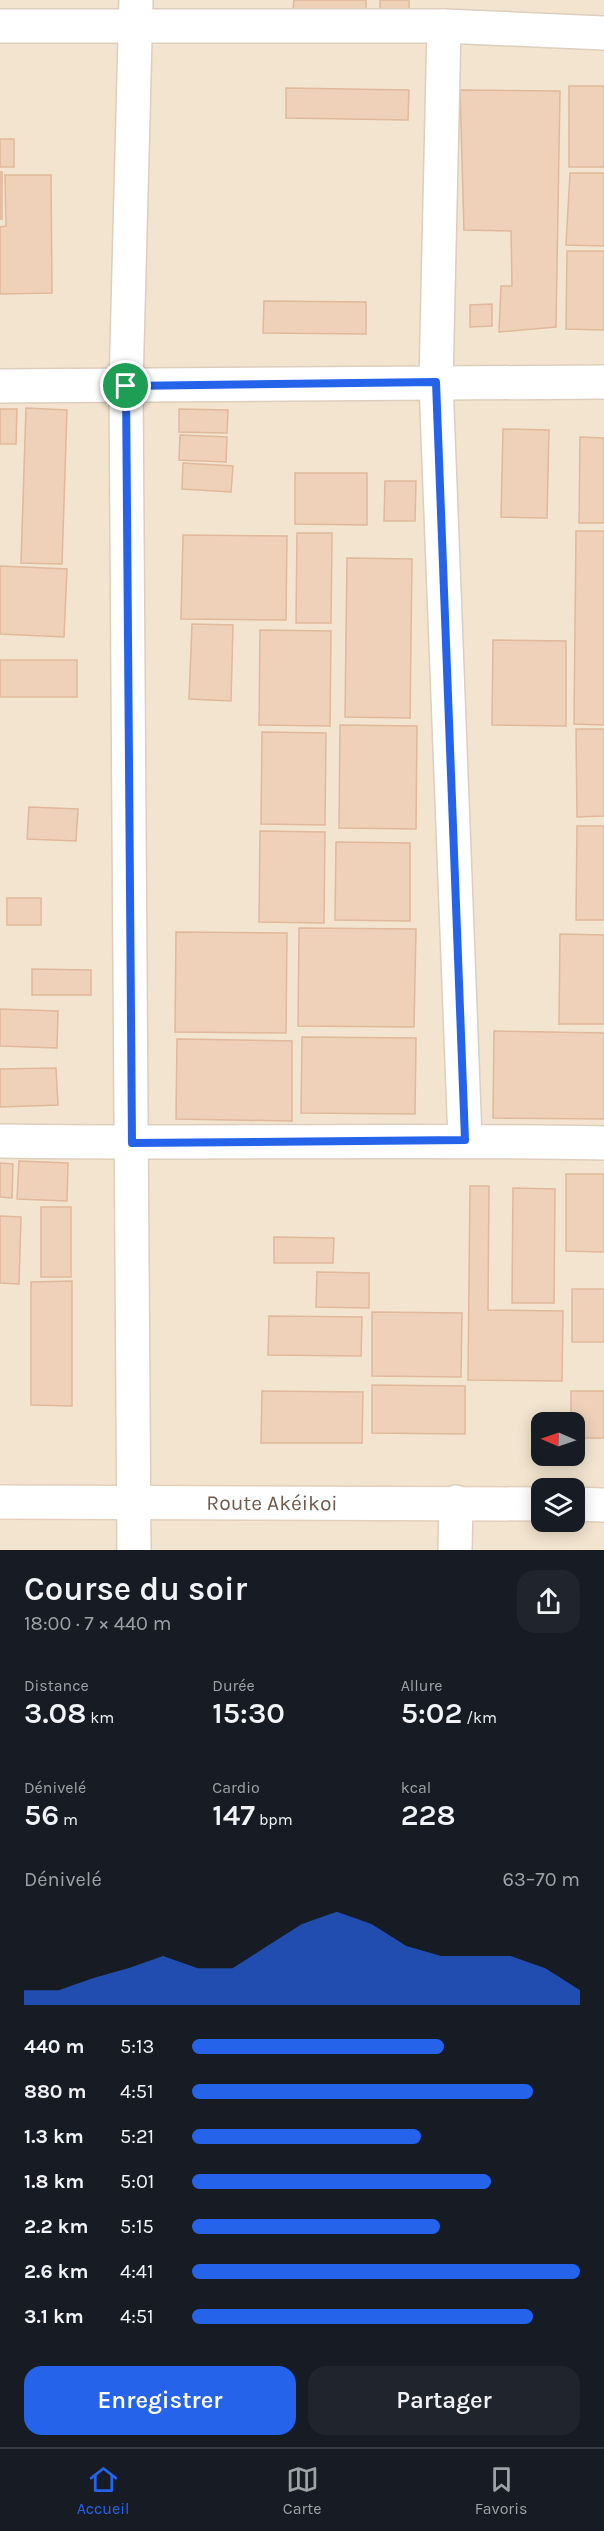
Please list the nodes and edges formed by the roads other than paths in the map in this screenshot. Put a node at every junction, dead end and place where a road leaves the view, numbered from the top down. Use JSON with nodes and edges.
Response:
{"nodes":[{"id":1,"x":136,"y":13,"type":"edge"},
{"id":2,"x":0,"y":26,"type":"edge"},
{"id":3,"x":444,"y":26,"type":"junction"},
{"id":4,"x":604,"y":33,"type":"edge"},
{"id":5,"x":436,"y":382,"type":"junction"},
{"id":6,"x":604,"y":382,"type":"edge"},
{"id":7,"x":0,"y":386,"type":"edge"},
{"id":8,"x":126,"y":386,"type":"junction"},
{"id":9,"x":465,"y":1140,"type":"junction"},
{"id":10,"x":0,"y":1141,"type":"edge"},
{"id":11,"x":132,"y":1143,"type":"junction"},
{"id":12,"x":604,"y":1143,"type":"edge"},
{"id":13,"x":0,"y":1502,"type":"edge"},
{"id":14,"x":456,"y":1502,"type":"junction"},
{"id":15,"x":134,"y":1503,"type":"junction"},
{"id":16,"x":531,"y":1504,"type":"edge"},
{"id":17,"x":585,"y":1504,"type":"edge"},
{"id":18,"x":604,"y":1505,"type":"edge"},
{"id":19,"x":134,"y":1550,"type":"edge"},
{"id":20,"x":455,"y":1550,"type":"edge"}],
"edges":[{"from":1,"to":2,"type":"street"},
{"from":1,"to":3,"type":"street"},
{"from":1,"to":8,"type":"street"},
{"from":3,"to":4,"type":"street"},
{"from":3,"to":5,"type":"street"},
{"from":5,"to":6,"type":"street"},
{"from":5,"to":8,"type":"street"},
{"from":5,"to":9,"type":"street"},
{"from":7,"to":8,"type":"street"},
{"from":8,"to":11,"type":"street"},
{"from":9,"to":11,"type":"street"},
{"from":9,"to":12,"type":"street"},
{"from":10,"to":11,"type":"street"},
{"from":11,"to":15,"type":"street"},
{"from":13,"to":15,"type":"street","name":"Route Akéikoi"},
{"from":14,"to":15,"type":"street","name":"Route Akéikoi"},
{"from":14,"to":16,"type":"street","name":"Route Akéikoi"},
{"from":14,"to":20,"type":"street"},
{"from":15,"to":19,"type":"street"},
{"from":17,"to":18,"type":"street"}]}
